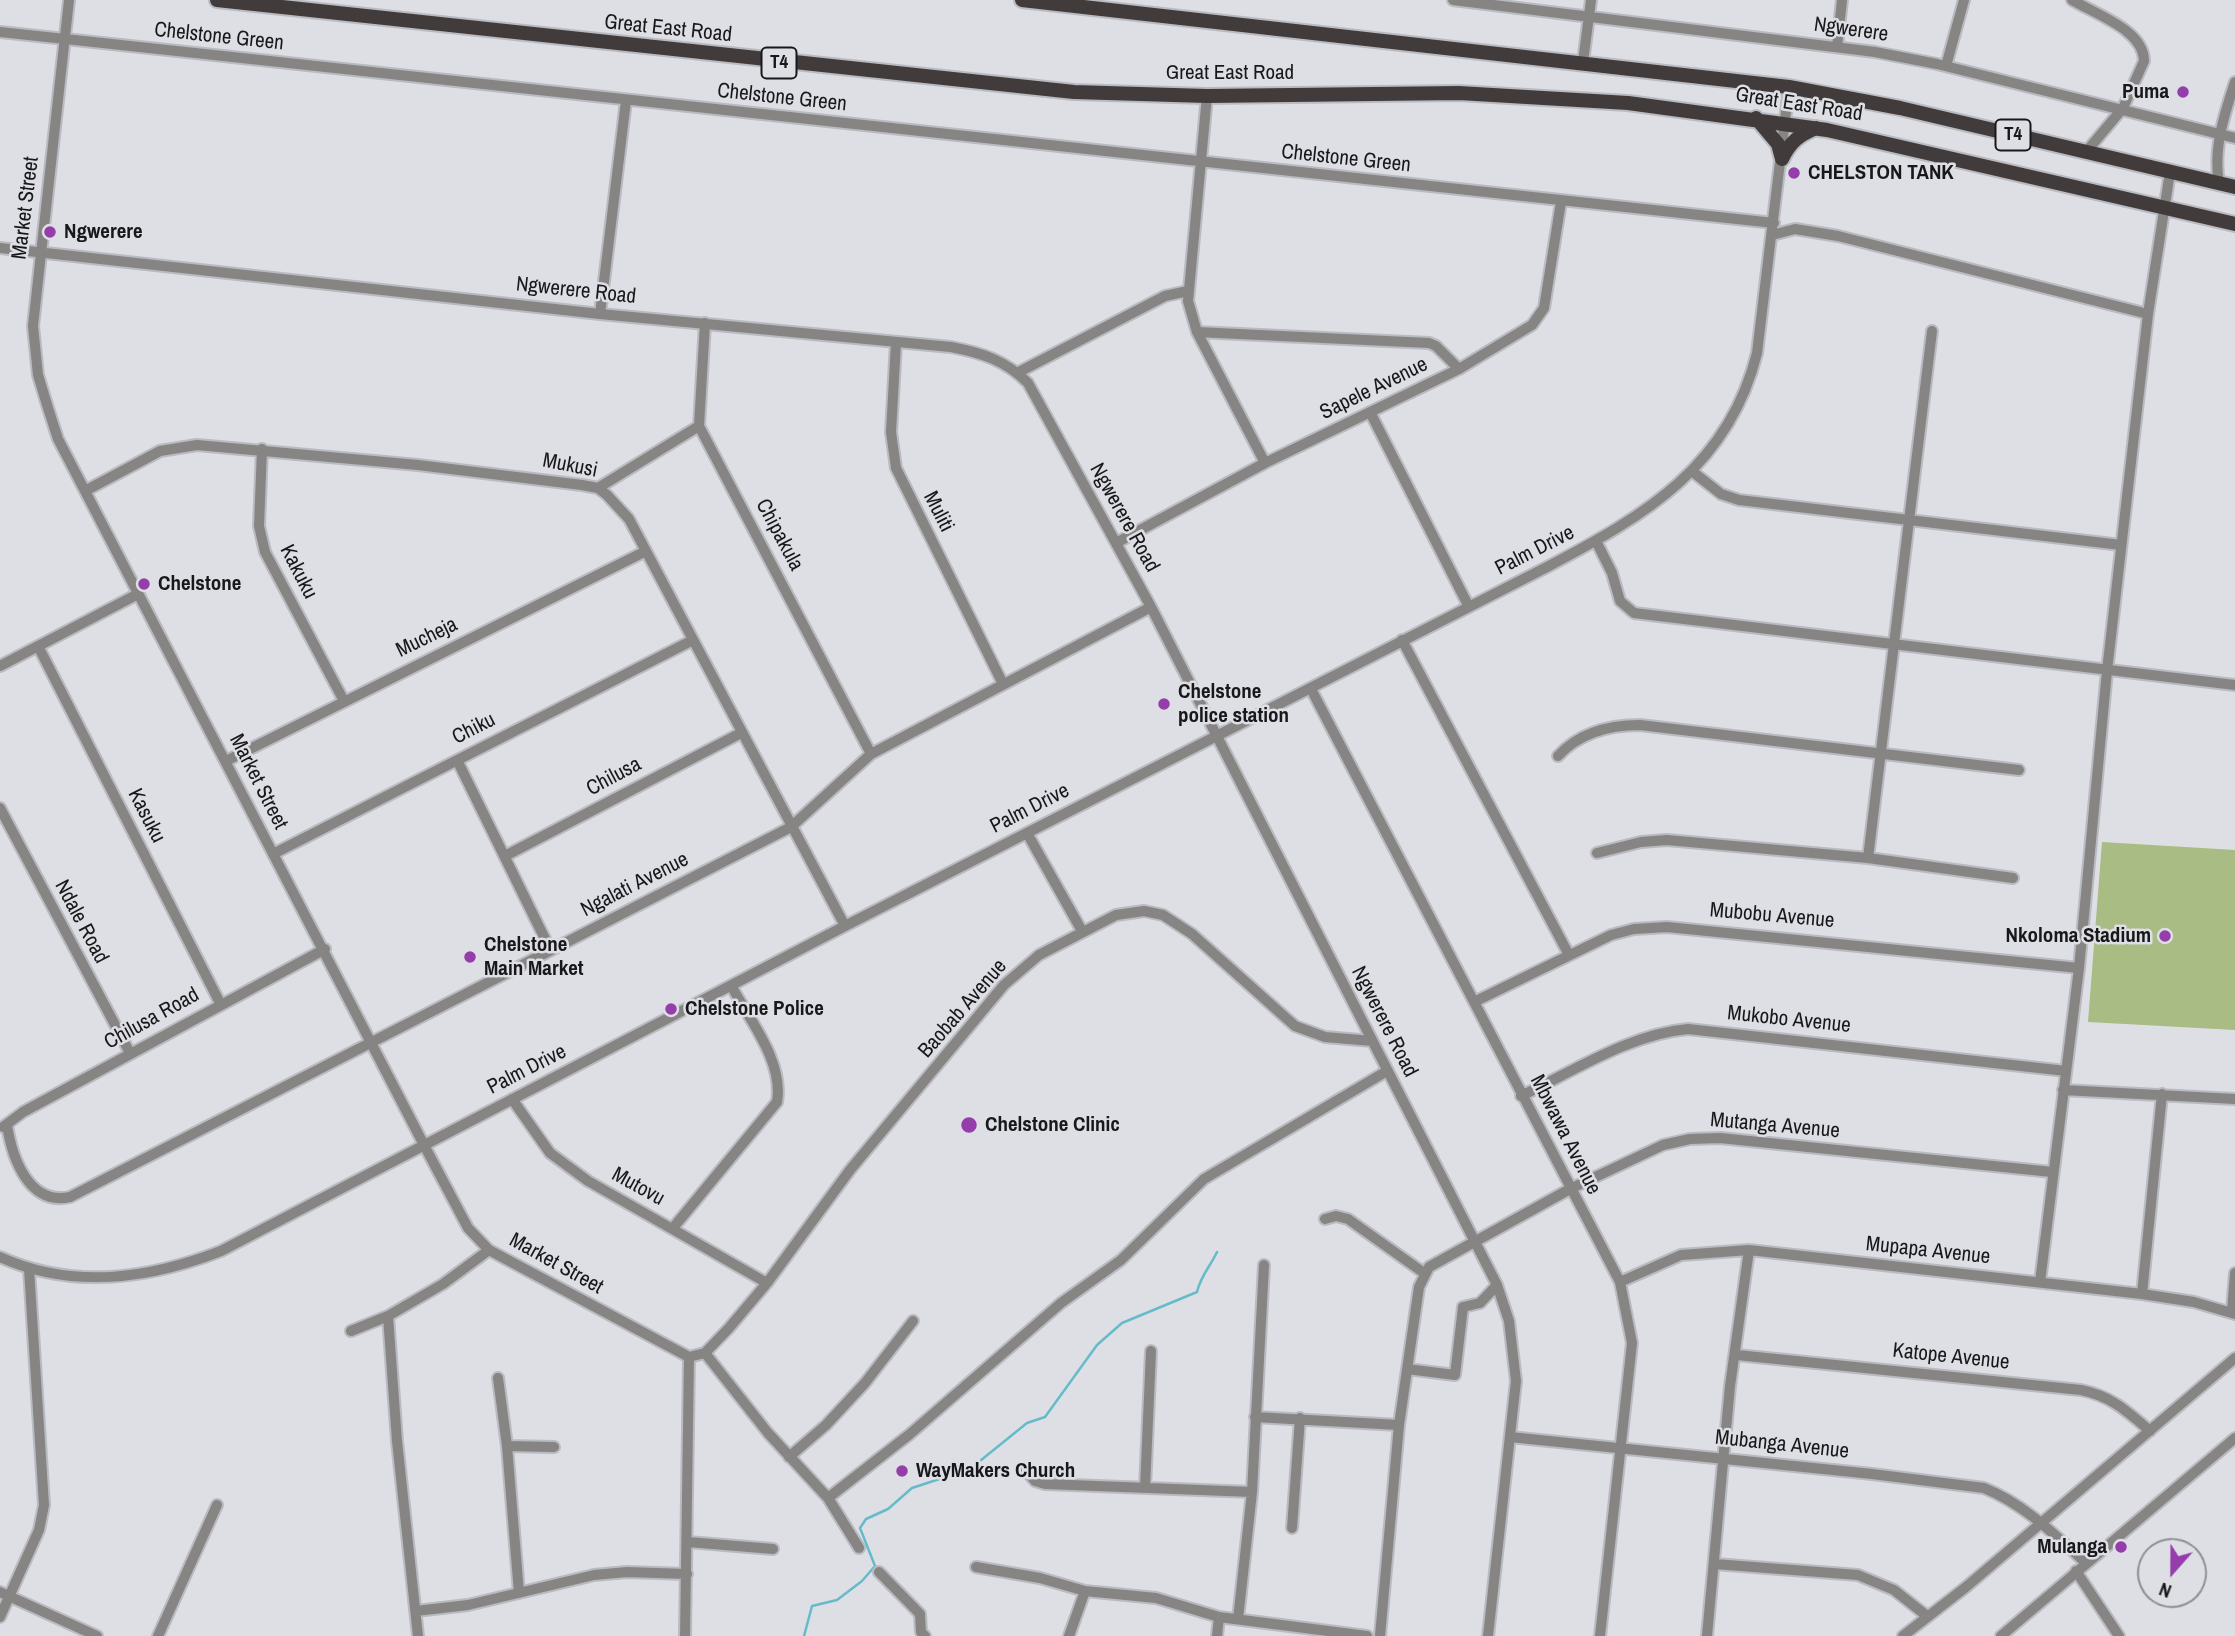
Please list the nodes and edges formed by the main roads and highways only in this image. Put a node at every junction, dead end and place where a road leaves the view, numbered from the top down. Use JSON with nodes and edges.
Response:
{"nodes":[{"id":1,"x":217,"y":0,"type":"edge"},
{"id":2,"x":1022,"y":0,"type":"edge"},
{"id":3,"x":1756,"y":118,"type":"junction"},
{"id":4,"x":1816,"y":128,"type":"junction"},
{"id":5,"x":2235,"y":187,"type":"edge"},
{"id":6,"x":2235,"y":224,"type":"edge"}],
"edges":[{"from":1,"to":3,"type":"main road","name":"Great East Road","number":"T4"},
{"from":2,"to":5,"type":"main road","name":"Great East Road","number":"T4"},
{"from":3,"to":4,"type":"main road","name":"Great East Road","number":"T4"},
{"from":3,"to":4,"type":"main road"},
{"from":4,"to":6,"type":"main road","name":"Great East Road","number":"T4"}]}
